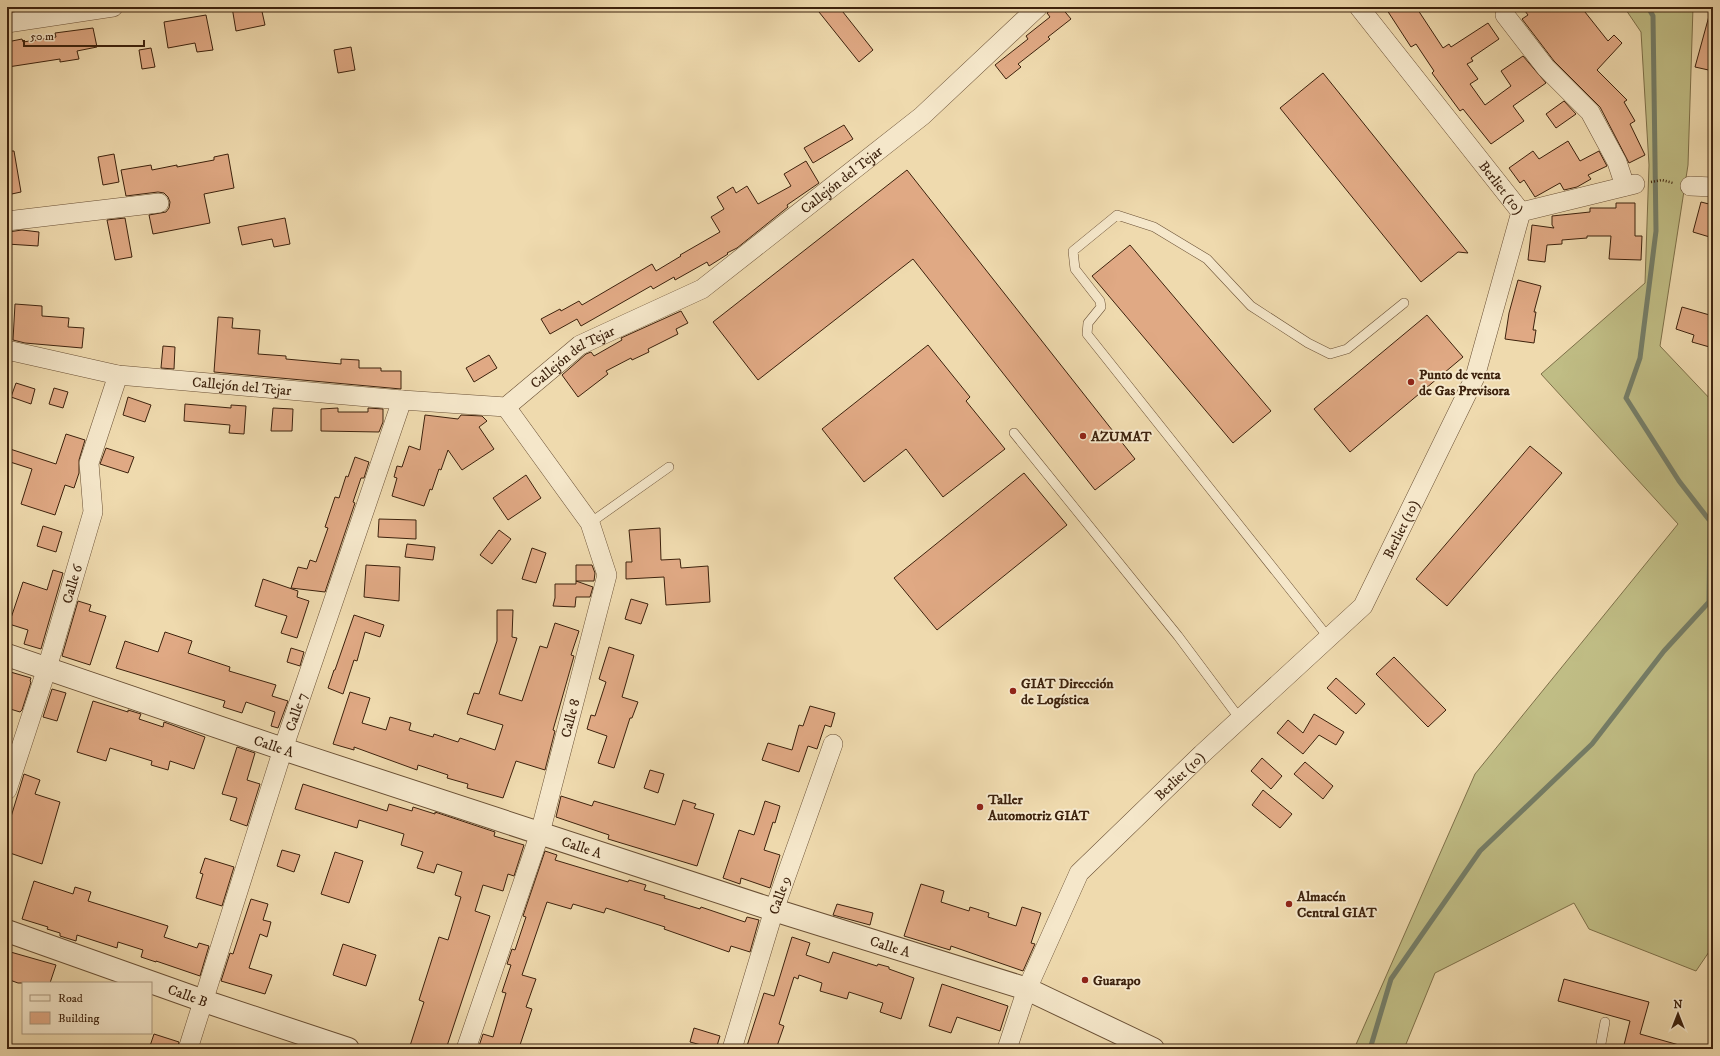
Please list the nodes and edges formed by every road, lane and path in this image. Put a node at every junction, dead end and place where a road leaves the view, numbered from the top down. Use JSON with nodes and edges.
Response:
{"nodes":[{"id":1,"x":113,"y":7,"type":"edge"},
{"id":2,"x":1038,"y":7,"type":"edge"},
{"id":3,"x":1358,"y":7,"type":"edge"},
{"id":4,"x":1504,"y":15,"type":"dead end"},
{"id":5,"x":7,"y":23,"type":"edge"},
{"id":6,"x":1662,"y":180,"type":"dead end"},
{"id":7,"x":1636,"y":184,"type":"junction"},
{"id":8,"x":1690,"y":186,"type":"dead end"},
{"id":9,"x":1713,"y":187,"type":"edge"},
{"id":10,"x":159,"y":203,"type":"dead end"},
{"id":11,"x":1521,"y":212,"type":"junction"},
{"id":12,"x":7,"y":221,"type":"edge"},
{"id":13,"x":1404,"y":303,"type":"dead end"},
{"id":14,"x":7,"y":350,"type":"edge"},
{"id":15,"x":118,"y":375,"type":"junction"},
{"id":16,"x":402,"y":400,"type":"junction"},
{"id":17,"x":506,"y":406,"type":"junction"},
{"id":18,"x":1014,"y":433,"type":"dead end"},
{"id":19,"x":669,"y":468,"type":"dead end"},
{"id":20,"x":590,"y":523,"type":"junction"},
{"id":21,"x":1328,"y":637,"type":"junction"},
{"id":22,"x":7,"y":655,"type":"edge"},
{"id":23,"x":47,"y":668,"type":"junction"},
{"id":24,"x":1240,"y":719,"type":"junction"},
{"id":25,"x":833,"y":744,"type":"dead end"},
{"id":26,"x":283,"y":749,"type":"junction"},
{"id":27,"x":7,"y":790,"type":"edge"},
{"id":28,"x":540,"y":833,"type":"junction"},
{"id":29,"x":774,"y":910,"type":"junction"},
{"id":30,"x":7,"y":931,"type":"edge"},
{"id":31,"x":151,"y":982,"type":"edge"},
{"id":32,"x":152,"y":983,"type":"edge"},
{"id":33,"x":1027,"y":989,"type":"junction"},
{"id":34,"x":204,"y":1001,"type":"junction"},
{"id":35,"x":1605,"y":1022,"type":"dead end"},
{"id":36,"x":188,"y":1049,"type":"edge"},
{"id":37,"x":348,"y":1049,"type":"edge"},
{"id":38,"x":466,"y":1049,"type":"edge"},
{"id":39,"x":732,"y":1049,"type":"edge"},
{"id":40,"x":1007,"y":1049,"type":"edge"},
{"id":41,"x":1153,"y":1049,"type":"edge"},
{"id":42,"x":1600,"y":1049,"type":"edge"}],
"edges":[{"from":1,"to":5,"type":"street"},
{"from":2,"to":17,"type":"street","name":"Callejón del Tejar"},
{"from":3,"to":11,"type":"street","name":"Berliet (10)"},
{"from":4,"to":7,"type":"street"},
{"from":6,"to":7,"type":"path"},
{"from":7,"to":11,"type":"street"},
{"from":8,"to":9,"type":"street"},
{"from":10,"to":12,"type":"street"},
{"from":11,"to":21,"type":"street","name":"Berliet (10)"},
{"from":13,"to":21,"type":"lane"},
{"from":14,"to":15,"type":"street","name":"Callejón del Tejar"},
{"from":15,"to":16,"type":"street","name":"Callejón del Tejar"},
{"from":15,"to":23,"type":"street","name":"Calle 6"},
{"from":16,"to":17,"type":"street","name":"Callejón del Tejar"},
{"from":16,"to":26,"type":"street","name":"Calle 7"},
{"from":17,"to":20,"type":"street","name":"Calle 8"},
{"from":18,"to":24,"type":"lane"},
{"from":19,"to":20,"type":"lane"},
{"from":20,"to":28,"type":"street","name":"Calle 8"},
{"from":21,"to":24,"type":"street","name":"Berliet (10)"},
{"from":22,"to":23,"type":"street","name":"Calle A"},
{"from":23,"to":26,"type":"street","name":"Calle A"},
{"from":23,"to":27,"type":"street","name":"Calle 6"},
{"from":24,"to":33,"type":"street","name":"Berliet (10)"},
{"from":25,"to":29,"type":"street","name":"Calle 9"},
{"from":26,"to":28,"type":"street","name":"Calle A"},
{"from":26,"to":34,"type":"street","name":"Calle 7"},
{"from":28,"to":29,"type":"street","name":"Calle A"},
{"from":28,"to":38,"type":"street","name":"Calle 8"},
{"from":29,"to":33,"type":"street","name":"Calle A"},
{"from":29,"to":39,"type":"street","name":"Calle 9"},
{"from":30,"to":31,"type":"street","name":"Calle B"},
{"from":32,"to":34,"type":"street","name":"Calle B"},
{"from":33,"to":40,"type":"street","name":"Berliet (10)"},
{"from":33,"to":41,"type":"street","name":"Calle A"},
{"from":34,"to":36,"type":"street","name":"Calle 7"},
{"from":34,"to":37,"type":"street","name":"Calle B"},
{"from":35,"to":42,"type":"lane"}]}
